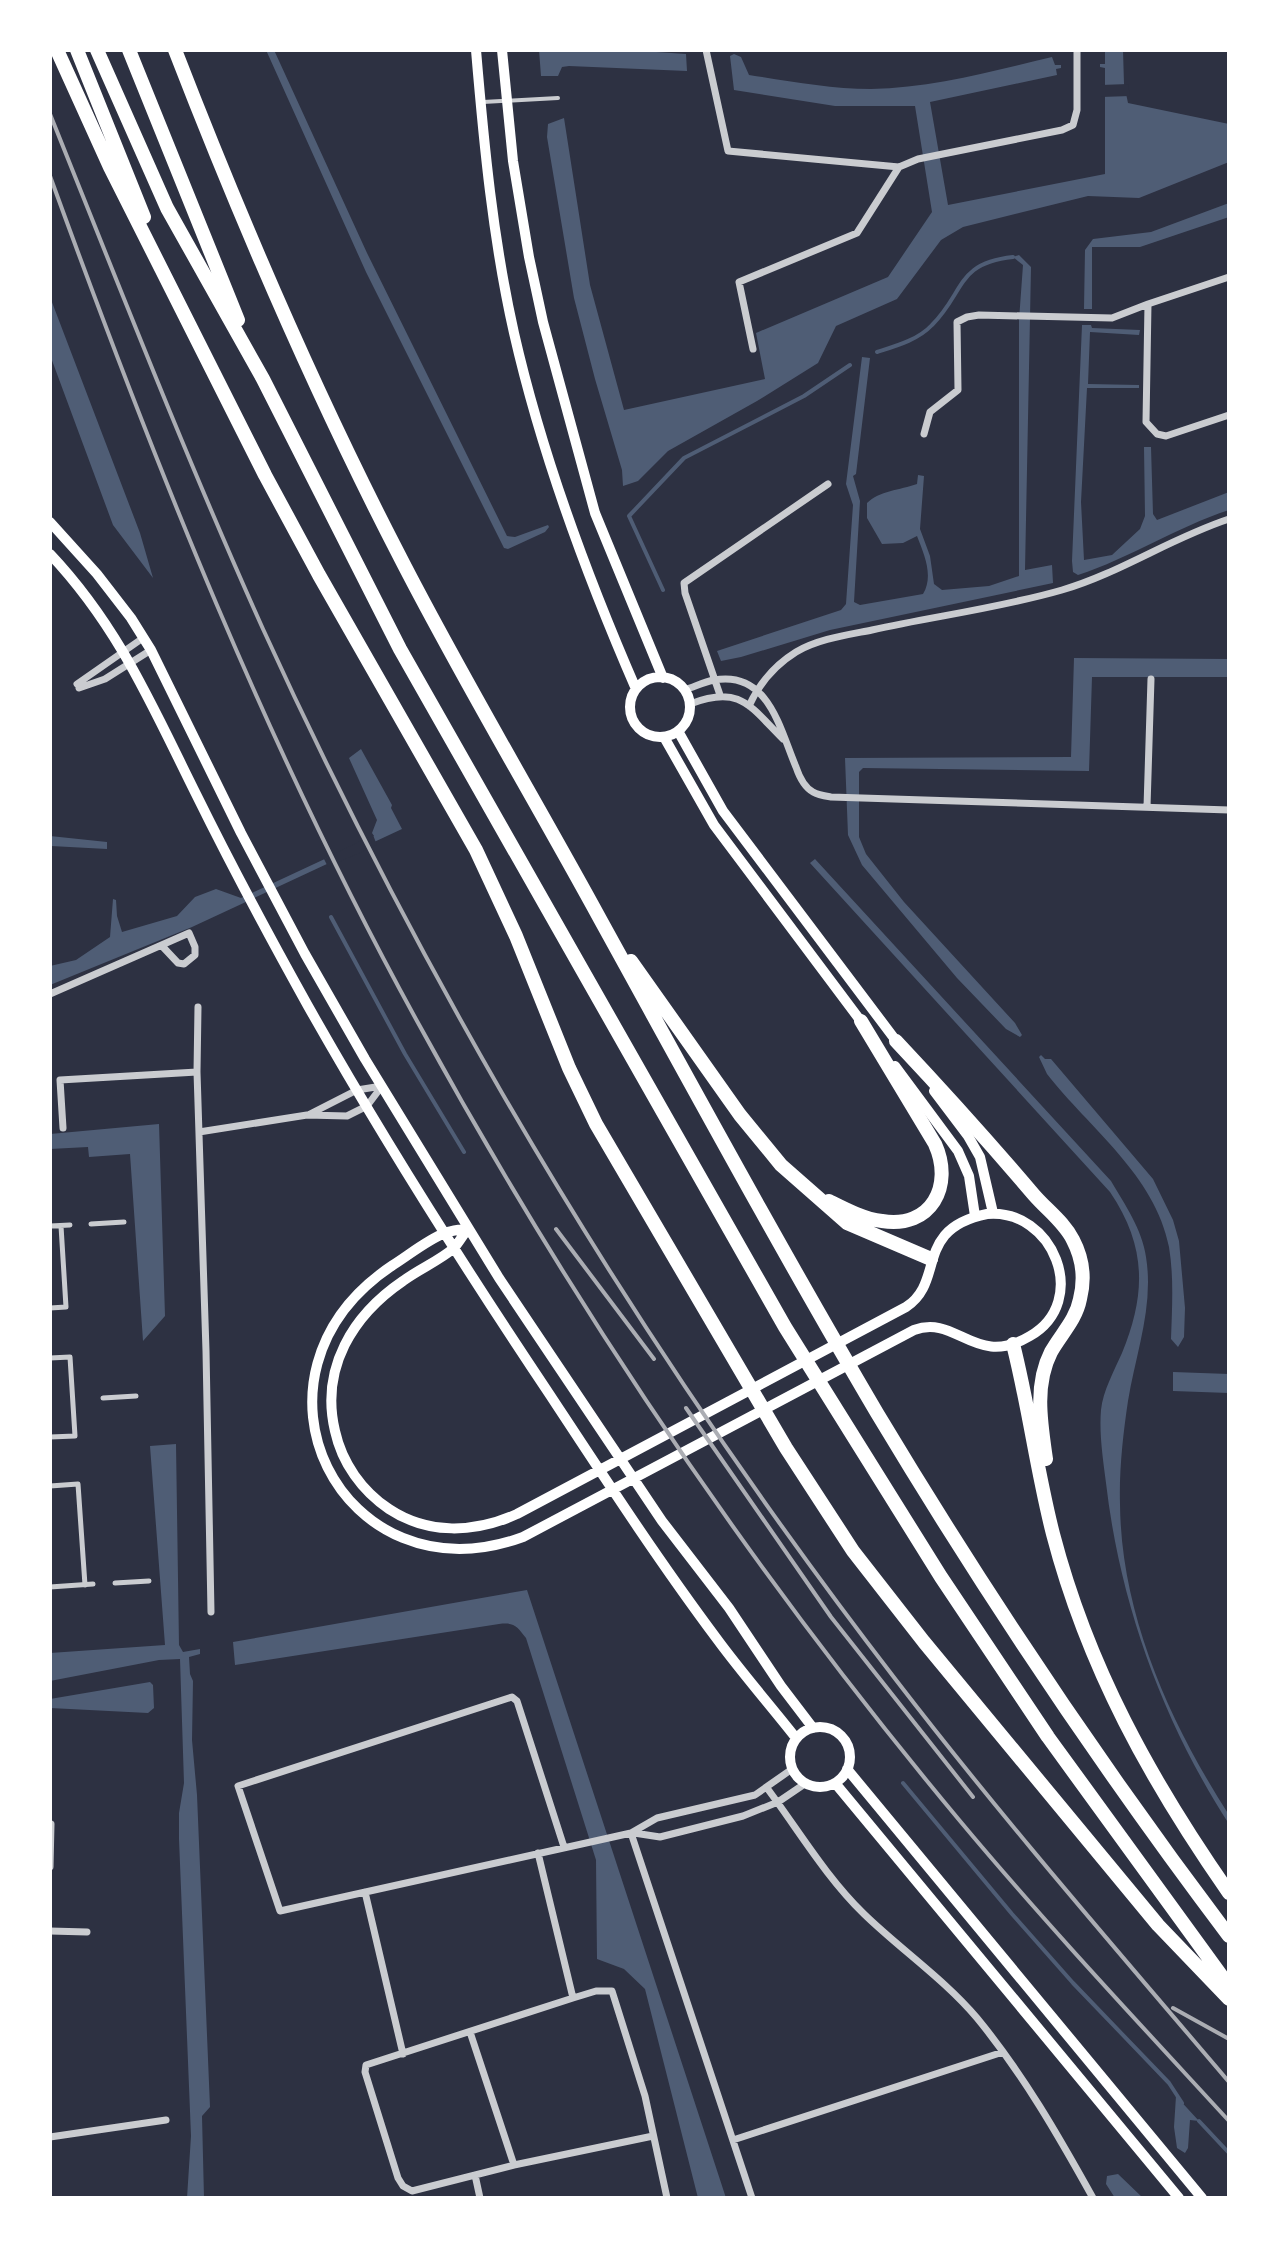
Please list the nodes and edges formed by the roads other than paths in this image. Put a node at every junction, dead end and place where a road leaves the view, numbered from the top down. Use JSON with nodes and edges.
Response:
{"nodes":[{"id":1,"x":57,"y":50,"type":"edge"},
{"id":2,"x":77,"y":50,"type":"edge"},
{"id":3,"x":97,"y":50,"type":"edge"},
{"id":4,"x":129,"y":50,"type":"edge"},
{"id":5,"x":175,"y":50,"type":"edge"},
{"id":6,"x":476,"y":50,"type":"edge"},
{"id":7,"x":502,"y":50,"type":"edge"},
{"id":8,"x":706,"y":50,"type":"edge"},
{"id":9,"x":1077,"y":50,"type":"edge"},
{"id":10,"x":558,"y":98,"type":"dead end"},
{"id":11,"x":481,"y":102,"type":"junction"},
{"id":12,"x":506,"y":102,"type":"junction"},
{"id":13,"x":899,"y":167,"type":"junction"},
{"id":14,"x":1229,"y":277,"type":"edge"},
{"id":15,"x":1148,"y":304,"type":"junction"},
{"id":16,"x":183,"y":311,"type":"junction"},
{"id":17,"x":753,"y":349,"type":"dead end"},
{"id":18,"x":263,"y":379,"type":"junction"},
{"id":19,"x":1229,"y":415,"type":"edge"},
{"id":20,"x":924,"y":434,"type":"dead end"},
{"id":21,"x":828,"y":484,"type":"dead end"},
{"id":22,"x":1229,"y":519,"type":"edge"},
{"id":23,"x":50,"y":522,"type":"edge"},
{"id":24,"x":50,"y":554,"type":"edge"},
{"id":25,"x":143,"y":638,"type":"junction"},
{"id":26,"x":151,"y":650,"type":"junction"},
{"id":27,"x":123,"y":651,"type":"junction"},
{"id":28,"x":131,"y":663,"type":"junction"},
{"id":29,"x":663,"y":678,"type":"junction"},
{"id":30,"x":716,"y":679,"type":"junction"},
{"id":31,"x":1151,"y":679,"type":"dead end"},
{"id":32,"x":636,"y":689,"type":"junction"},
{"id":33,"x":684,"y":690,"type":"junction"},
{"id":34,"x":756,"y":690,"type":"junction"},
{"id":35,"x":720,"y":695,"type":"junction"},
{"id":36,"x":690,"y":704,"type":"junction"},
{"id":37,"x":749,"y":706,"type":"junction"},
{"id":38,"x":678,"y":731,"type":"junction"},
{"id":39,"x":664,"y":737,"type":"junction"},
{"id":40,"x":785,"y":740,"type":"junction"},
{"id":41,"x":1147,"y":807,"type":"junction"},
{"id":42,"x":1229,"y":810,"type":"edge"},
{"id":43,"x":600,"y":919,"type":"junction"},
{"id":44,"x":162,"y":946,"type":"junction"},
{"id":45,"x":50,"y":994,"type":"edge"},
{"id":46,"x":198,"y":1007,"type":"dead end"},
{"id":47,"x":861,"y":1021,"type":"junction"},
{"id":48,"x":896,"y":1041,"type":"junction"},
{"id":49,"x":197,"y":1072,"type":"junction"},
{"id":50,"x":382,"y":1086,"type":"junction"},
{"id":51,"x":357,"y":1090,"type":"junction"},
{"id":52,"x":367,"y":1106,"type":"junction"},
{"id":53,"x":307,"y":1115,"type":"junction"},
{"id":54,"x":63,"y":1128,"type":"dead end"},
{"id":55,"x":199,"y":1132,"type":"junction"},
{"id":56,"x":790,"y":1173,"type":"junction"},
{"id":57,"x":993,"y":1213,"type":"junction"},
{"id":58,"x":975,"y":1216,"type":"junction"},
{"id":59,"x":124,"y":1222,"type":"dead end"},
{"id":60,"x":91,"y":1224,"type":"dead end"},
{"id":61,"x":70,"y":1225,"type":"dead end"},
{"id":62,"x":50,"y":1226,"type":"edge"},
{"id":63,"x":61,"y":1226,"type":"junction"},
{"id":64,"x":468,"y":1228,"type":"junction"},
{"id":65,"x":445,"y":1233,"type":"junction"},
{"id":66,"x":454,"y":1248,"type":"junction"},
{"id":67,"x":931,"y":1259,"type":"junction"},
{"id":68,"x":50,"y":1308,"type":"edge"},
{"id":69,"x":1013,"y":1344,"type":"junction"},
{"id":70,"x":50,"y":1358,"type":"edge"},
{"id":71,"x":751,"y":1390,"type":"junction"},
{"id":72,"x":136,"y":1396,"type":"dead end"},
{"id":73,"x":103,"y":1398,"type":"dead end"},
{"id":74,"x":764,"y":1410,"type":"junction"},
{"id":75,"x":50,"y":1437,"type":"edge"},
{"id":76,"x":50,"y":1486,"type":"edge"},
{"id":77,"x":1044,"y":1496,"type":"junction"},
{"id":78,"x":149,"y":1581,"type":"dead end"},
{"id":79,"x":115,"y":1583,"type":"dead end"},
{"id":80,"x":93,"y":1584,"type":"dead end"},
{"id":81,"x":85,"y":1585,"type":"junction"},
{"id":82,"x":50,"y":1587,"type":"edge"},
{"id":83,"x":211,"y":1612,"type":"dead end"},
{"id":84,"x":813,"y":1728,"type":"junction"},
{"id":85,"x":796,"y":1738,"type":"junction"},
{"id":86,"x":792,"y":1769,"type":"junction"},
{"id":87,"x":847,"y":1769,"type":"junction"},
{"id":88,"x":806,"y":1783,"type":"junction"},
{"id":89,"x":835,"y":1783,"type":"junction"},
{"id":90,"x":767,"y":1788,"type":"junction"},
{"id":91,"x":778,"y":1802,"type":"junction"},
{"id":92,"x":51,"y":1824,"type":"edge"},
{"id":93,"x":631,"y":1833,"type":"junction"},
{"id":94,"x":564,"y":1847,"type":"junction"},
{"id":95,"x":538,"y":1853,"type":"junction"},
{"id":96,"x":50,"y":1867,"type":"edge"},
{"id":97,"x":365,"y":1892,"type":"junction"},
{"id":98,"x":1229,"y":1893,"type":"edge"},
{"id":99,"x":50,"y":1931,"type":"edge"},
{"id":100,"x":87,"y":1932,"type":"dead end"},
{"id":101,"x":1229,"y":1936,"type":"edge"},
{"id":102,"x":1229,"y":1986,"type":"edge"},
{"id":103,"x":573,"y":1998,"type":"junction"},
{"id":104,"x":1229,"y":1999,"type":"edge"},
{"id":105,"x":470,"y":2032,"type":"junction"},
{"id":106,"x":1003,"y":2052,"type":"junction"},
{"id":107,"x":403,"y":2054,"type":"junction"},
{"id":108,"x":166,"y":2120,"type":"dead end"},
{"id":109,"x":653,"y":2136,"type":"junction"},
{"id":110,"x":50,"y":2137,"type":"edge"},
{"id":111,"x":733,"y":2140,"type":"junction"},
{"id":112,"x":514,"y":2165,"type":"junction"},
{"id":113,"x":475,"y":2175,"type":"junction"},
{"id":114,"x":480,"y":2198,"type":"edge"},
{"id":115,"x":667,"y":2198,"type":"edge"},
{"id":116,"x":752,"y":2198,"type":"edge"},
{"id":117,"x":1093,"y":2198,"type":"edge"},
{"id":118,"x":1179,"y":2198,"type":"edge"},
{"id":119,"x":1202,"y":2198,"type":"edge"}],
"edges":[{"from":1,"to":16,"type":"highway"},
{"from":2,"to":16,"type":"highway"},
{"from":3,"to":18,"type":"highway"},
{"from":4,"to":18,"type":"highway"},
{"from":5,"to":43,"type":"highway"},
{"from":6,"to":11,"type":"main road"},
{"from":7,"to":12,"type":"main road"},
{"from":8,"to":13,"type":"street"},
{"from":9,"to":13,"type":"street"},
{"from":10,"to":12,"type":"lane"},
{"from":11,"to":12,"type":"lane"},
{"from":11,"to":32,"type":"main road"},
{"from":12,"to":29,"type":"main road"},
{"from":13,"to":17,"type":"street"},
{"from":14,"to":15,"type":"street"},
{"from":15,"to":19,"type":"street"},
{"from":15,"to":20,"type":"street"},
{"from":16,"to":71,"type":"highway"},
{"from":18,"to":102,"type":"highway"},
{"from":21,"to":30,"type":"street"},
{"from":22,"to":34,"type":"street"},
{"from":23,"to":25,"type":"main road"},
{"from":24,"to":27,"type":"main road"},
{"from":25,"to":26,"type":"main road"},
{"from":25,"to":27,"type":"street"},
{"from":26,"to":28,"type":"street"},
{"from":26,"to":50,"type":"main road"},
{"from":27,"to":28,"type":"main road"},
{"from":27,"to":28,"type":"street"},
{"from":28,"to":51,"type":"main road"},
{"from":29,"to":32,"type":"main road"},
{"from":29,"to":33,"type":"main road"},
{"from":30,"to":33,"type":"street"},
{"from":30,"to":34,"type":"street"},
{"from":30,"to":35,"type":"street"},
{"from":31,"to":41,"type":"street"},
{"from":32,"to":39,"type":"main road"},
{"from":33,"to":36,"type":"main road"},
{"from":34,"to":37,"type":"street"},
{"from":34,"to":40,"type":"street"},
{"from":35,"to":36,"type":"street"},
{"from":35,"to":37,"type":"street"},
{"from":36,"to":38,"type":"main road"},
{"from":37,"to":40,"type":"street"},
{"from":38,"to":39,"type":"main road"},
{"from":38,"to":48,"type":"main road"},
{"from":39,"to":47,"type":"main road"},
{"from":40,"to":41,"type":"street"},
{"from":41,"to":42,"type":"street"},
{"from":43,"to":56,"type":"highway"},
{"from":43,"to":101,"type":"highway"},
{"from":44,"to":44,"type":"street"},
{"from":44,"to":45,"type":"street"},
{"from":46,"to":49,"type":"street"},
{"from":47,"to":56,"type":"highway"},
{"from":47,"to":58,"type":"main road"},
{"from":48,"to":57,"type":"main road"},
{"from":48,"to":77,"type":"highway"},
{"from":49,"to":54,"type":"street"},
{"from":49,"to":55,"type":"street"},
{"from":50,"to":51,"type":"street"},
{"from":50,"to":52,"type":"street"},
{"from":50,"to":64,"type":"main road"},
{"from":51,"to":52,"type":"main road"},
{"from":51,"to":53,"type":"street"},
{"from":52,"to":53,"type":"street"},
{"from":52,"to":65,"type":"main road"},
{"from":53,"to":55,"type":"street"},
{"from":55,"to":83,"type":"street"},
{"from":56,"to":67,"type":"highway"},
{"from":57,"to":58,"type":"main road"},
{"from":57,"to":69,"type":"main road"},
{"from":58,"to":67,"type":"main road"},
{"from":59,"to":60,"type":"street"},
{"from":61,"to":63,"type":"street"},
{"from":62,"to":63,"type":"street"},
{"from":63,"to":68,"type":"street"},
{"from":64,"to":65,"type":"main road"},
{"from":64,"to":66,"type":"main road"},
{"from":64,"to":84,"type":"main road"},
{"from":65,"to":66,"type":"main road"},
{"from":65,"to":74,"type":"main road"},
{"from":66,"to":71,"type":"main road"},
{"from":66,"to":85,"type":"main road"},
{"from":67,"to":71,"type":"main road"},
{"from":69,"to":74,"type":"main road"},
{"from":69,"to":77,"type":"highway"},
{"from":70,"to":75,"type":"street"},
{"from":71,"to":74,"type":"highway"},
{"from":72,"to":73,"type":"street"},
{"from":74,"to":104,"type":"highway"},
{"from":76,"to":81,"type":"street"},
{"from":77,"to":98,"type":"highway"},
{"from":78,"to":79,"type":"street"},
{"from":80,"to":81,"type":"street"},
{"from":81,"to":82,"type":"street"},
{"from":84,"to":85,"type":"main road"},
{"from":84,"to":87,"type":"main road"},
{"from":85,"to":86,"type":"main road"},
{"from":86,"to":88,"type":"main road"},
{"from":86,"to":90,"type":"street"},
{"from":87,"to":89,"type":"main road"},
{"from":87,"to":119,"type":"main road"},
{"from":88,"to":89,"type":"main road"},
{"from":88,"to":91,"type":"street"},
{"from":89,"to":118,"type":"main road"},
{"from":90,"to":91,"type":"street"},
{"from":90,"to":93,"type":"street"},
{"from":91,"to":93,"type":"street"},
{"from":91,"to":106,"type":"street"},
{"from":92,"to":96,"type":"street"},
{"from":93,"to":94,"type":"street"},
{"from":93,"to":111,"type":"street"},
{"from":94,"to":95,"type":"street"},
{"from":94,"to":97,"type":"street"},
{"from":95,"to":97,"type":"street"},
{"from":95,"to":103,"type":"street"},
{"from":97,"to":107,"type":"street"},
{"from":99,"to":100,"type":"street"},
{"from":103,"to":105,"type":"street"},
{"from":103,"to":109,"type":"street"},
{"from":105,"to":107,"type":"street"},
{"from":105,"to":112,"type":"street"},
{"from":106,"to":111,"type":"street"},
{"from":106,"to":117,"type":"street"},
{"from":107,"to":113,"type":"street"},
{"from":108,"to":110,"type":"street"},
{"from":109,"to":112,"type":"street"},
{"from":109,"to":115,"type":"street"},
{"from":111,"to":116,"type":"street"},
{"from":112,"to":113,"type":"street"},
{"from":113,"to":114,"type":"street"}]}
